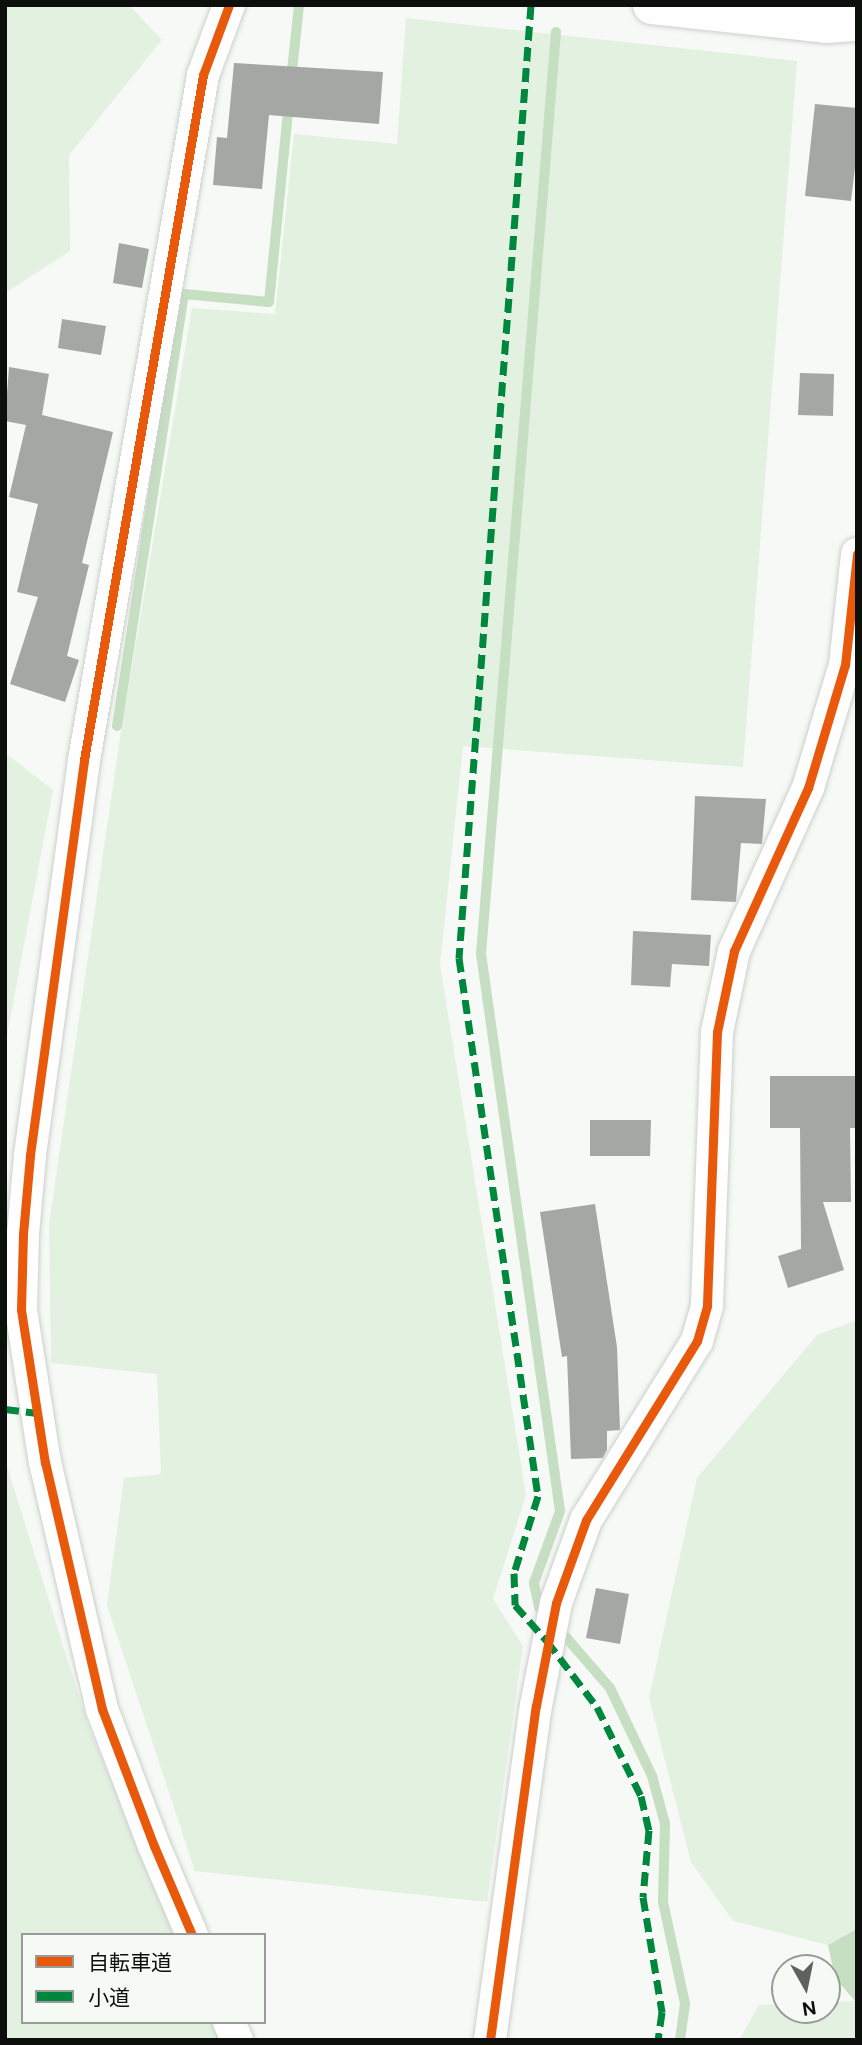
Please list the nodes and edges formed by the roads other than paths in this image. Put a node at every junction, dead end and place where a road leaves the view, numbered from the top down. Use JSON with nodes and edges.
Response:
{"nodes":[{"id":1,"x":229,"y":5,"type":"edge"},
{"id":2,"x":652,"y":5,"type":"edge"},
{"id":3,"x":857,"y":22,"type":"edge"},
{"id":4,"x":857,"y":554,"type":"edge"},
{"id":5,"x":191,"y":1933,"type":"edge"},
{"id":6,"x":230,"y":2024,"type":"edge"},
{"id":7,"x":237,"y":2040,"type":"edge"},
{"id":8,"x":490,"y":2040,"type":"edge"}],
"edges":[{"from":1,"to":5,"type":"street"},
{"from":2,"to":3,"type":"street"},
{"from":4,"to":8,"type":"street"},
{"from":6,"to":7,"type":"street"}]}
